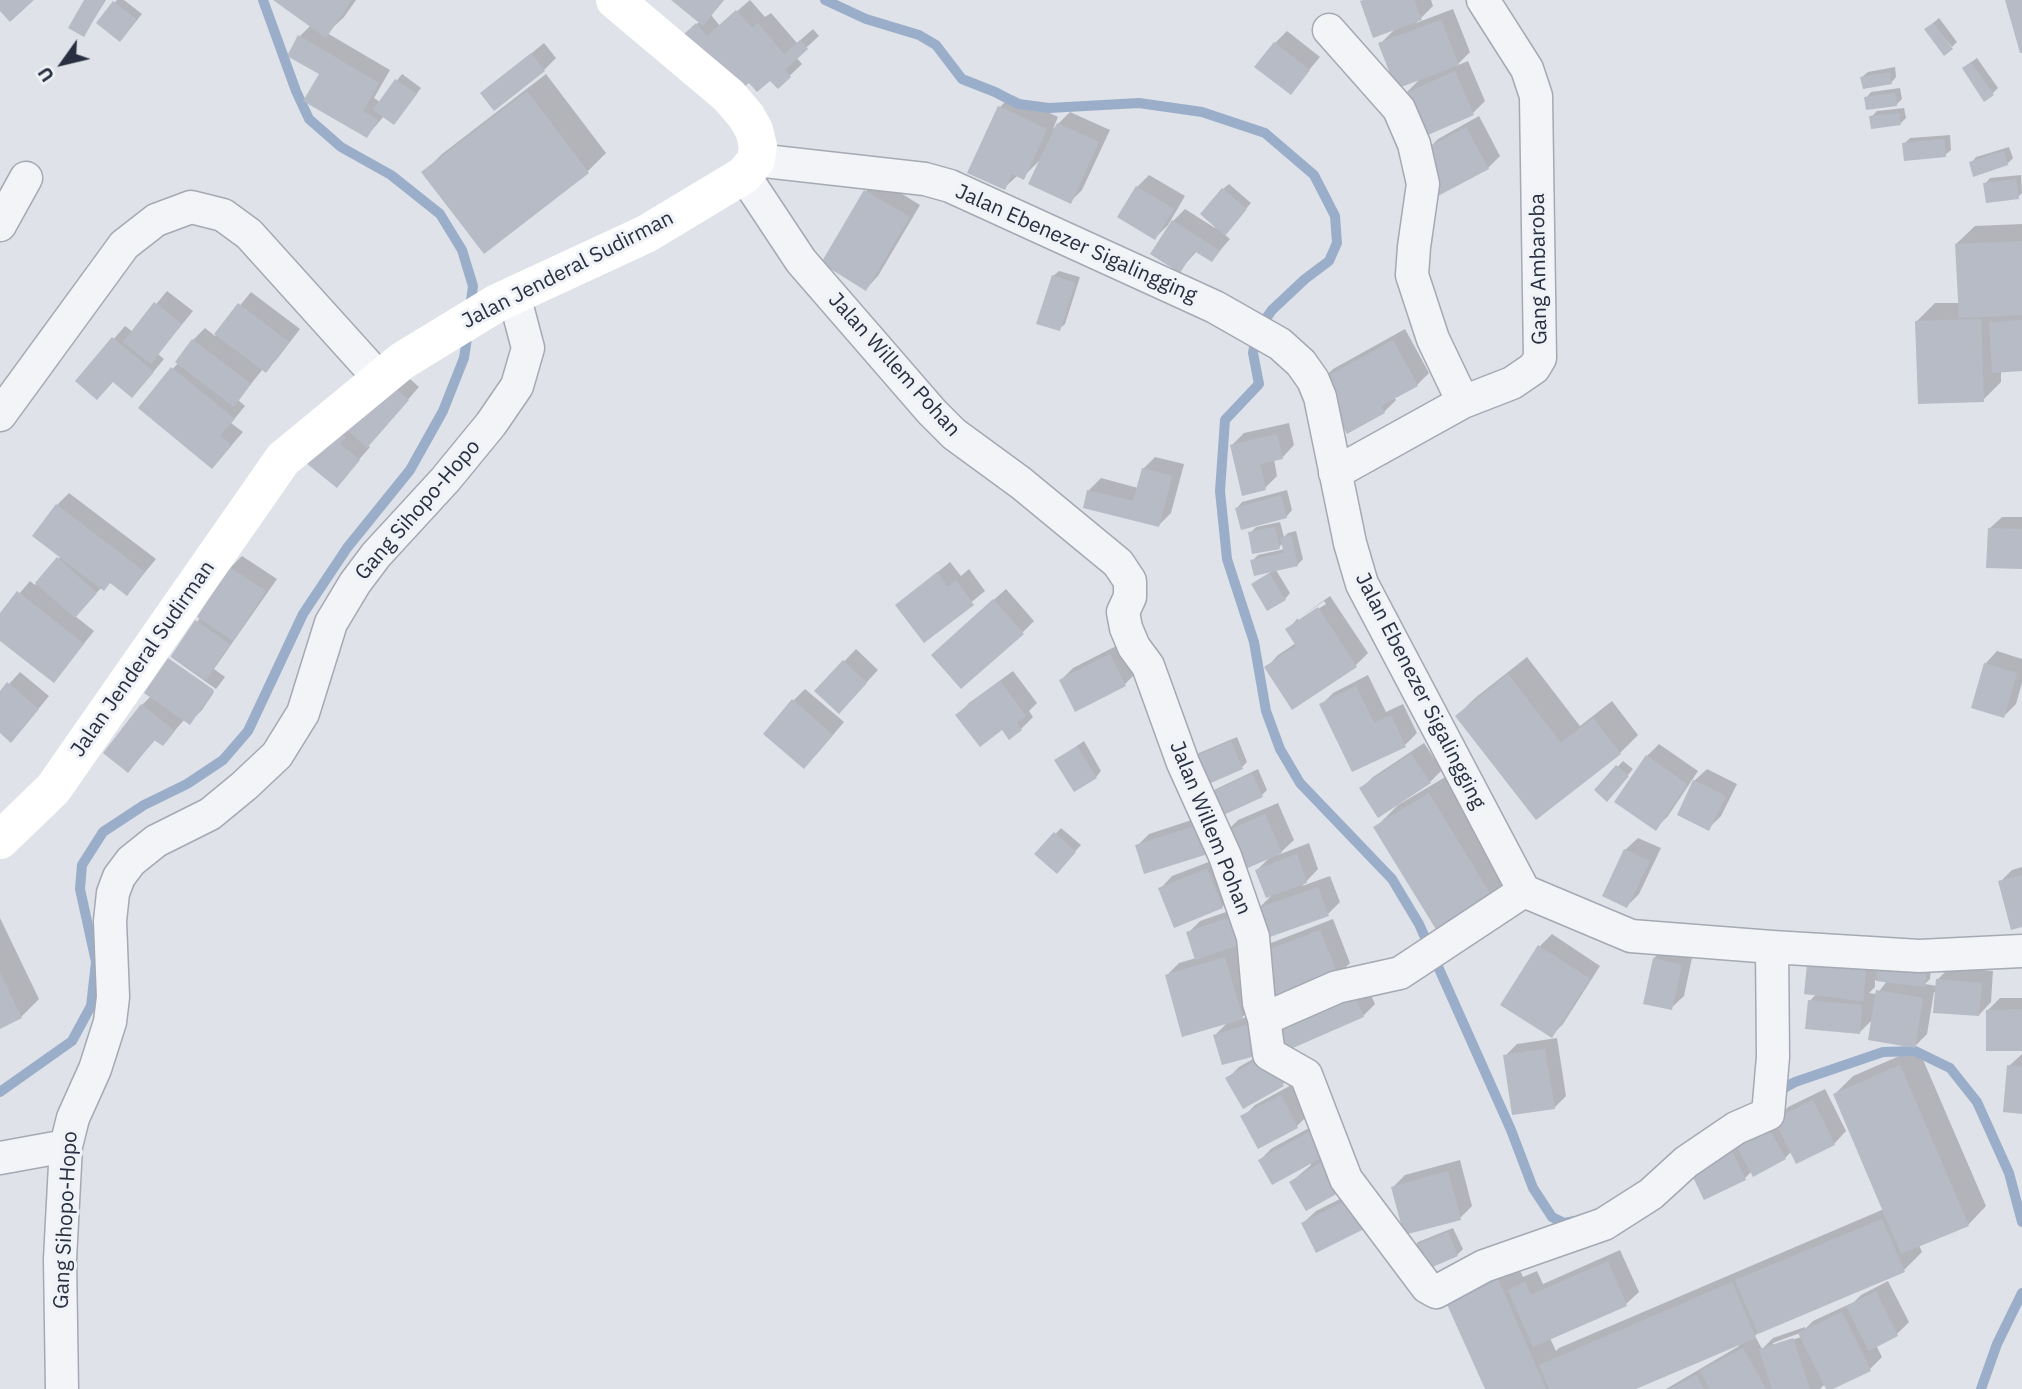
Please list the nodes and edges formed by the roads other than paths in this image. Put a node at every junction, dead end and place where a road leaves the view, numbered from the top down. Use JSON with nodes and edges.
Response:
{"nodes":[{"id":1,"x":615,"y":0,"type":"edge"},
{"id":2,"x":1483,"y":0,"type":"edge"},
{"id":3,"x":1329,"y":30,"type":"dead end"},
{"id":4,"x":750,"y":168,"type":"junction"},
{"id":5,"x":26,"y":178,"type":"dead end"},
{"id":6,"x":0,"y":225,"type":"edge"},
{"id":7,"x":506,"y":299,"type":"junction"},
{"id":8,"x":391,"y":369,"type":"junction"},
{"id":9,"x":1463,"y":402,"type":"junction"},
{"id":10,"x":0,"y":415,"type":"edge"},
{"id":11,"x":1335,"y":473,"type":"junction"},
{"id":12,"x":0,"y":840,"type":"edge"},
{"id":13,"x":1524,"y":891,"type":"junction"},
{"id":14,"x":1772,"y":947,"type":"junction"},
{"id":15,"x":2022,"y":951,"type":"edge"},
{"id":16,"x":1264,"y":1019,"type":"junction"},
{"id":17,"x":66,"y":1146,"type":"junction"},
{"id":18,"x":0,"y":1158,"type":"edge"},
{"id":19,"x":62,"y":1389,"type":"edge"}],
"edges":[{"from":1,"to":4,"type":"main road"},
{"from":2,"to":9,"type":"street","name":"Gang Ambaroba"},
{"from":3,"to":9,"type":"street"},
{"from":4,"to":7,"type":"main road","name":"Jalan Jenderal Sudirman"},
{"from":4,"to":11,"type":"street","name":"Jalan Ebenezer Sigalingging"},
{"from":4,"to":16,"type":"street","name":"Jalan Willem Pohan"},
{"from":5,"to":6,"type":"street"},
{"from":7,"to":8,"type":"main road","name":"Jalan Jenderal Sudirman"},
{"from":7,"to":17,"type":"street","name":"Gang Sihopo-Hopo"},
{"from":8,"to":10,"type":"street"},
{"from":8,"to":12,"type":"main road","name":"Jalan Jenderal Sudirman"},
{"from":9,"to":11,"type":"street","name":"Gang Ambaroba"},
{"from":11,"to":13,"type":"street","name":"Jalan Ebenezer Sigalingging"},
{"from":13,"to":14,"type":"street"},
{"from":13,"to":16,"type":"street"},
{"from":14,"to":15,"type":"street"},
{"from":14,"to":16,"type":"street","name":"Jalan Willem Pohan"},
{"from":17,"to":18,"type":"street"},
{"from":17,"to":19,"type":"street","name":"Gang Sihopo-Hopo"}]}
